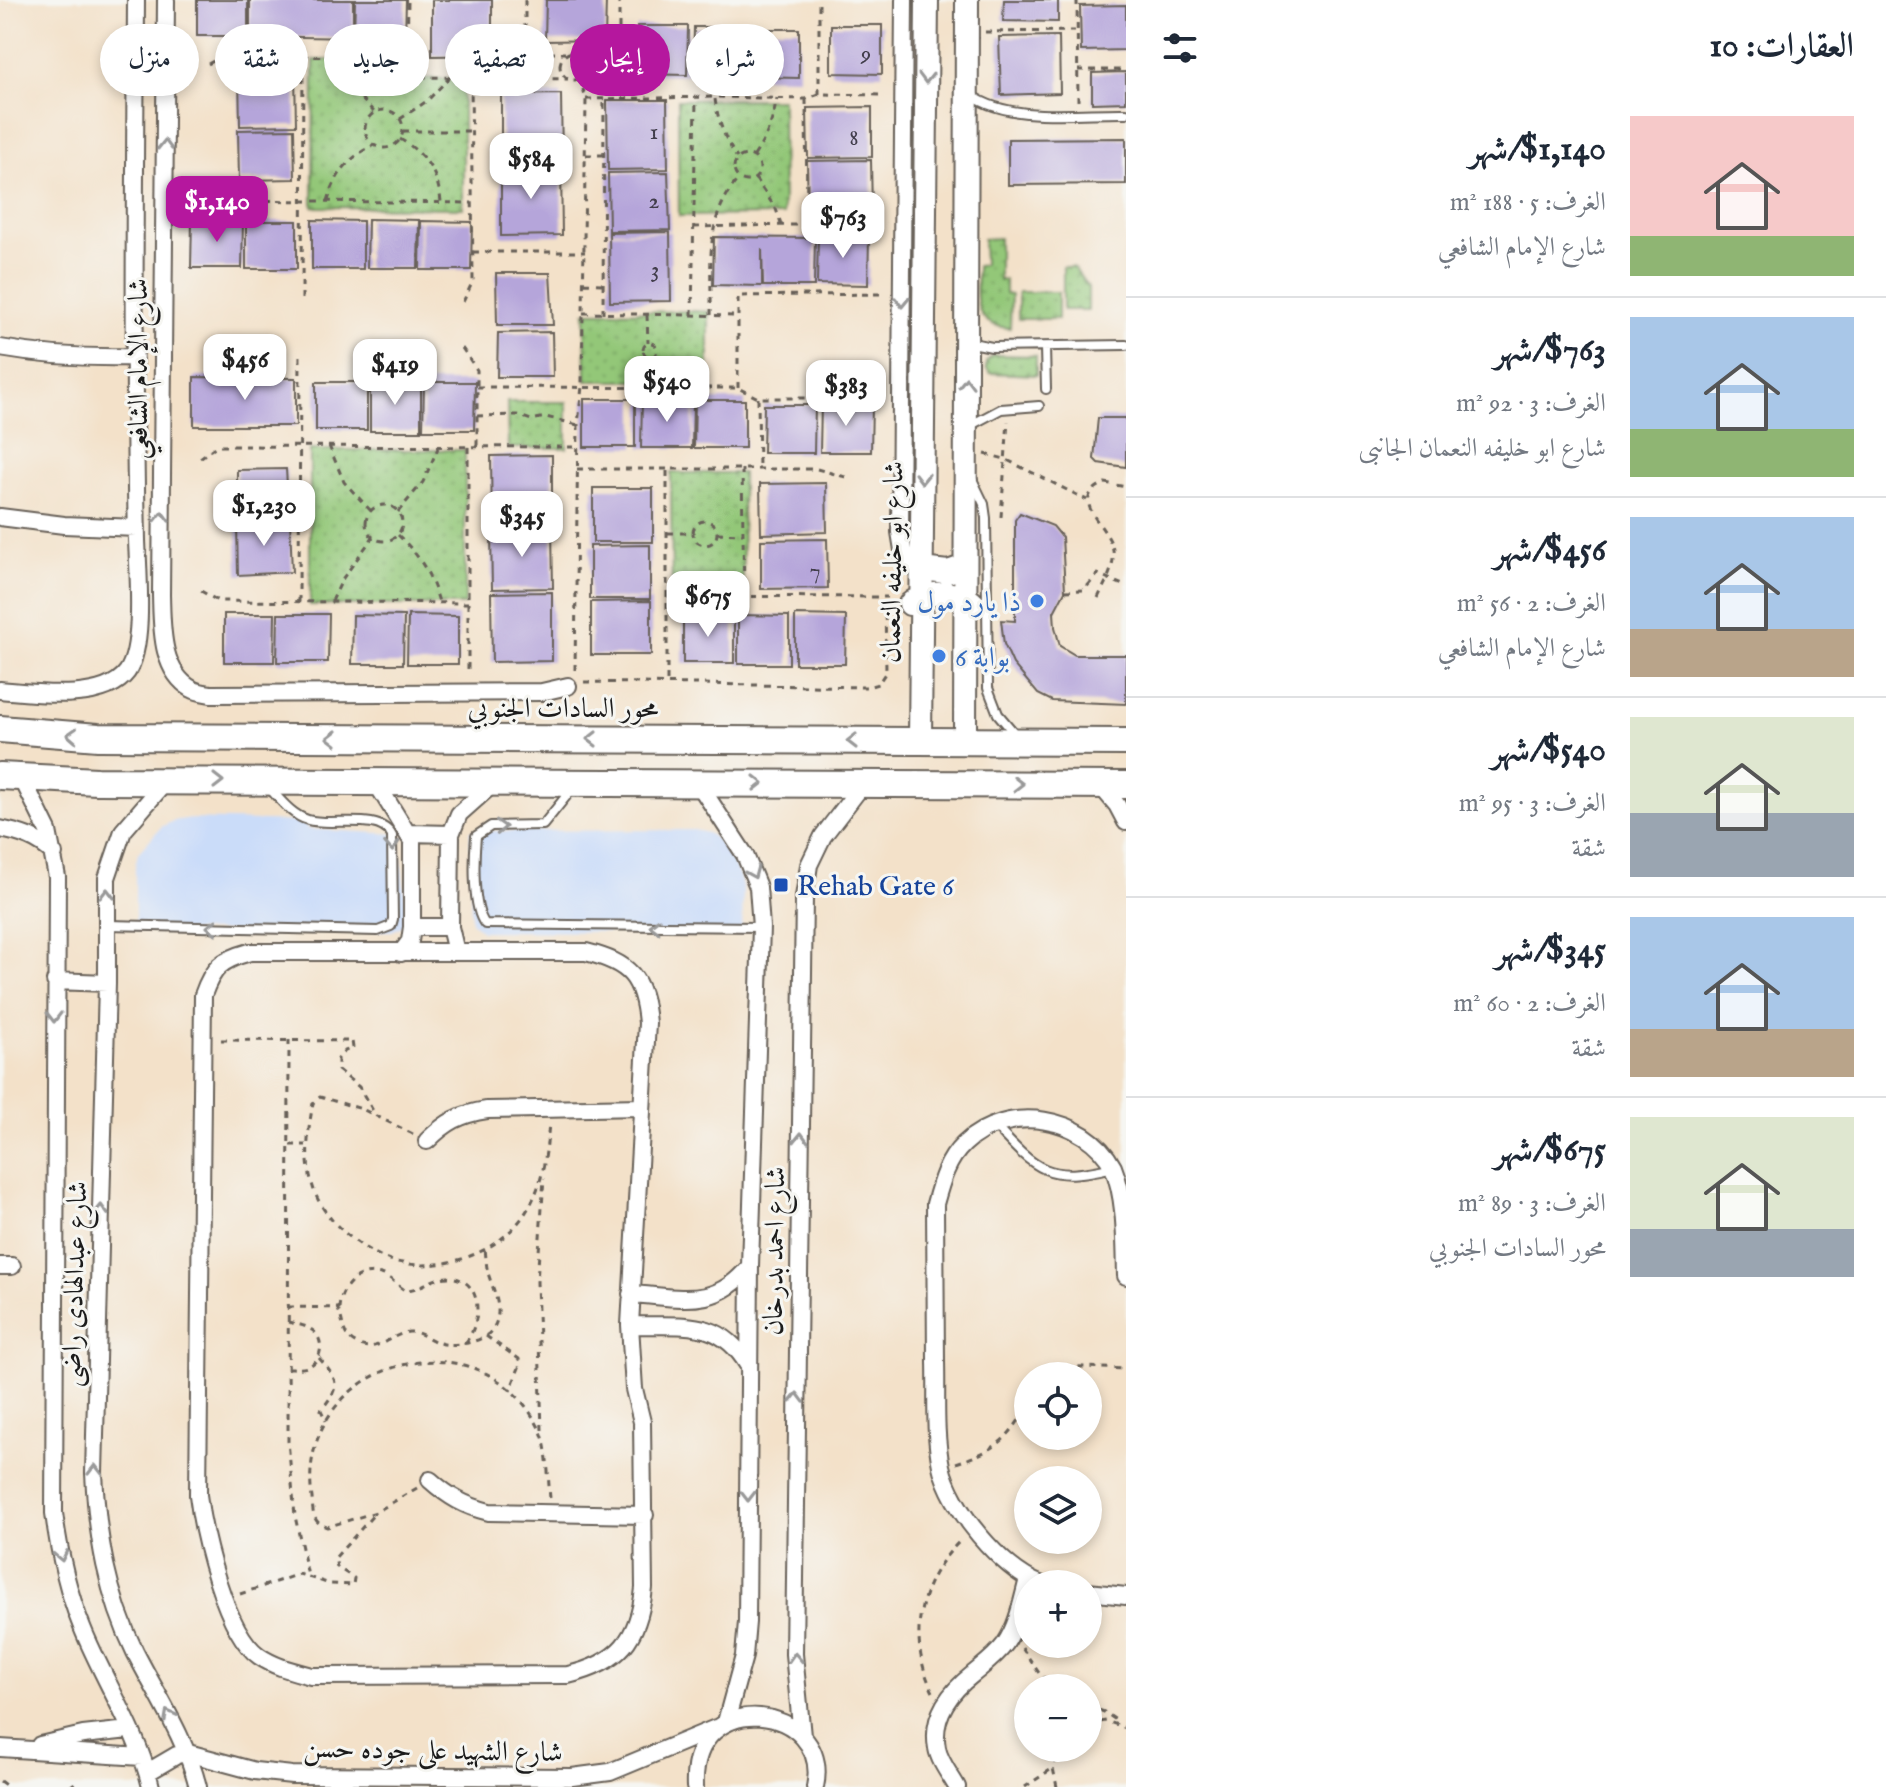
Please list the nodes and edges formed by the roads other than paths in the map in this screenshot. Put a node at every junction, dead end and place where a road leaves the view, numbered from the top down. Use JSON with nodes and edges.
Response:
{"nodes":[{"id":1,"x":136,"y":0,"type":"edge"},
{"id":2,"x":166,"y":0,"type":"edge"},
{"id":3,"x":904,"y":0,"type":"edge"},
{"id":4,"x":927,"y":0,"type":"edge"},
{"id":5,"x":967,"y":0,"type":"edge"},
{"id":6,"x":967,"y":92,"type":"junction"},
{"id":7,"x":1126,"y":113,"type":"edge"},
{"id":8,"x":967,"y":342,"type":"junction"},
{"id":9,"x":1126,"y":345,"type":"edge"},
{"id":10,"x":1045,"y":347,"type":"junction"},
{"id":11,"x":0,"y":348,"type":"edge"},
{"id":12,"x":133,"y":357,"type":"junction"},
{"id":13,"x":1046,"y":389,"type":"dead end"},
{"id":14,"x":1039,"y":406,"type":"dead end"},
{"id":15,"x":967,"y":428,"type":"junction"},
{"id":16,"x":966,"y":458,"type":"junction"},
{"id":17,"x":0,"y":517,"type":"edge"},
{"id":18,"x":137,"y":528,"type":"junction"},
{"id":19,"x":965,"y":566,"type":"junction"},
{"id":20,"x":921,"y":569,"type":"junction"},
{"id":21,"x":138,"y":593,"type":"junction"},
{"id":22,"x":161,"y":595,"type":"junction"},
{"id":23,"x":921,"y":597,"type":"junction"},
{"id":24,"x":965,"y":597,"type":"junction"},
{"id":25,"x":568,"y":686,"type":"dead end"},
{"id":26,"x":0,"y":690,"type":"edge"},
{"id":27,"x":0,"y":729,"type":"edge"},
{"id":28,"x":913,"y":741,"type":"junction"},
{"id":29,"x":970,"y":741,"type":"junction"},
{"id":30,"x":1020,"y":741,"type":"junction"},
{"id":31,"x":1126,"y":742,"type":"edge"},
{"id":32,"x":11,"y":777,"type":"edge"},
{"id":33,"x":167,"y":780,"type":"junction"},
{"id":34,"x":262,"y":781,"type":"junction"},
{"id":35,"x":375,"y":781,"type":"junction"},
{"id":36,"x":495,"y":782,"type":"junction"},
{"id":37,"x":577,"y":782,"type":"junction"},
{"id":38,"x":698,"y":783,"type":"junction"},
{"id":39,"x":863,"y":784,"type":"junction"},
{"id":40,"x":1113,"y":785,"type":"edge"},
{"id":41,"x":1126,"y":822,"type":"edge"},
{"id":42,"x":0,"y":829,"type":"edge"},
{"id":43,"x":410,"y":833,"type":"junction"},
{"id":44,"x":451,"y":834,"type":"junction"},
{"id":45,"x":54,"y":854,"type":"junction"},
{"id":46,"x":107,"y":925,"type":"junction"},
{"id":47,"x":412,"y":927,"type":"junction"},
{"id":48,"x":450,"y":927,"type":"junction"},
{"id":49,"x":761,"y":927,"type":"junction"},
{"id":50,"x":456,"y":952,"type":"junction"},
{"id":51,"x":401,"y":953,"type":"junction"},
{"id":52,"x":55,"y":981,"type":"junction"},
{"id":53,"x":107,"y":983,"type":"junction"},
{"id":54,"x":642,"y":1107,"type":"junction"},
{"id":55,"x":994,"y":1125,"type":"junction"},
{"id":56,"x":427,"y":1141,"type":"road end"},
{"id":57,"x":1113,"y":1167,"type":"junction"},
{"id":58,"x":750,"y":1266,"type":"junction"},
{"id":59,"x":1126,"y":1276,"type":"edge"},
{"id":60,"x":631,"y":1294,"type":"junction"},
{"id":61,"x":630,"y":1325,"type":"junction"},
{"id":62,"x":748,"y":1366,"type":"junction"},
{"id":63,"x":430,"y":1480,"type":"road end"},
{"id":64,"x":645,"y":1515,"type":"junction"},
{"id":65,"x":1019,"y":1570,"type":"edge"},
{"id":66,"x":1102,"y":1593,"type":"edge"},
{"id":67,"x":1126,"y":1596,"type":"edge"},
{"id":68,"x":1014,"y":1630,"type":"edge"},
{"id":69,"x":721,"y":1725,"type":"junction"},
{"id":70,"x":129,"y":1730,"type":"junction"},
{"id":71,"x":802,"y":1736,"type":"junction"},
{"id":72,"x":0,"y":1748,"type":"edge"},
{"id":73,"x":27,"y":1749,"type":"junction"},
{"id":74,"x":188,"y":1753,"type":"junction"},
{"id":75,"x":147,"y":1772,"type":"edge"},
{"id":76,"x":816,"y":1785,"type":"edge"},
{"id":77,"x":198,"y":1787,"type":"edge"},
{"id":78,"x":695,"y":1787,"type":"edge"},
{"id":79,"x":957,"y":1787,"type":"edge"}],
"edges":[{"from":1,"to":12,"type":"street","name":"شارع الإمام الشافعي"},
{"from":22,"to":2,"type":"street","name":"شارع الإمام الشافعي","one_way":true},
{"from":3,"to":20,"type":"street","one_way":true},
{"from":4,"to":20,"type":"street","name":"شارع ابو خليفه النعمان","one_way":true},
{"from":5,"to":6,"type":"street"},
{"from":6,"to":7,"type":"lane"},
{"from":6,"to":8,"type":"street"},
{"from":8,"to":10,"type":"lane"},
{"from":15,"to":8,"type":"street","one_way":true},
{"from":9,"to":10,"type":"lane"},
{"from":10,"to":13,"type":"lane"},
{"from":11,"to":12,"type":"street"},
{"from":12,"to":18,"type":"street","name":"شارع الإمام الشافعي"},
{"from":14,"to":15,"type":"lane"},
{"from":15,"to":16,"type":"street"},
{"from":16,"to":19,"type":"street"},
{"from":16,"to":30,"type":"lane"},
{"from":17,"to":18,"type":"street"},
{"from":18,"to":21,"type":"street","name":"شارع الإمام الشافعي"},
{"from":19,"to":20,"type":"street"},
{"from":19,"to":24,"type":"street"},
{"from":20,"to":23,"type":"street","name":"شارع ابو خليفه النعمان"},
{"from":21,"to":22,"type":"street"},
{"from":21,"to":26,"type":"street","name":"شارع الإمام الشافعي"},
{"from":22,"to":25,"type":"street","name":"شارع الإمام الشافعي"},
{"from":23,"to":24,"type":"street"},
{"from":23,"to":28,"type":"street","name":"شارع ابو خليفه النعمان"},
{"from":24,"to":29,"type":"street"},
{"from":28,"to":27,"type":"main road","name":"محور السادات الجنوبي","one_way":true},
{"from":28,"to":29,"type":"main road","name":"محور السادات الجنوبي"},
{"from":29,"to":30,"type":"main road","name":"محور السادات الجنوبي"},
{"from":30,"to":31,"type":"main road","name":"محور السادات الجنوبي"},
{"from":32,"to":33,"type":"main road"},
{"from":32,"to":45,"type":"street","name":"شارع عبدالهادى راضى"},
{"from":33,"to":34,"type":"main road","one_way":true},
{"from":46,"to":33,"type":"street","name":"شارع عبدالهادى راضى","one_way":true},
{"from":34,"to":35,"type":"main road"},
{"from":34,"to":46,"type":"lane","one_way":true},
{"from":35,"to":36,"type":"main road"},
{"from":35,"to":43,"type":"street"},
{"from":36,"to":37,"type":"main road"},
{"from":36,"to":44,"type":"street"},
{"from":37,"to":38,"type":"main road"},
{"from":49,"to":37,"type":"lane","one_way":true},
{"from":38,"to":39,"type":"main road","one_way":true},
{"from":38,"to":49,"type":"street","name":"شارع احمد بدرخان","one_way":true},
{"from":39,"to":40,"type":"main road","one_way":true},
{"from":71,"to":39,"type":"street","name":"شارع احمد بدرخان","one_way":true},
{"from":40,"to":41,"type":"street"},
{"from":42,"to":45,"type":"street"},
{"from":43,"to":44,"type":"street"},
{"from":43,"to":47,"type":"street"},
{"from":44,"to":48,"type":"street"},
{"from":45,"to":52,"type":"street","name":"شارع عبدالهادى راضى"},
{"from":46,"to":53,"type":"street","name":"شارع عبدالهادى راضى"},
{"from":47,"to":48,"type":"street"},
{"from":47,"to":51,"type":"street"},
{"from":48,"to":50,"type":"street"},
{"from":49,"to":58,"type":"street","name":"شارع احمد بدرخان"},
{"from":50,"to":51,"type":"street"},
{"from":50,"to":54,"type":"street"},
{"from":51,"to":64,"type":"street"},
{"from":52,"to":53,"type":"street"},
{"from":52,"to":70,"type":"street","name":"شارع عبدالهادى راضى","one_way":true},
{"from":74,"to":53,"type":"street","name":"شارع عبدالهادى راضى","one_way":true},
{"from":54,"to":56,"type":"street"},
{"from":54,"to":60,"type":"street"},
{"from":55,"to":57,"type":"street"},
{"from":55,"to":57,"type":"lane"},
{"from":55,"to":65,"type":"street"},
{"from":57,"to":59,"type":"street"},
{"from":58,"to":60,"type":"street"},
{"from":58,"to":62,"type":"street","name":"شارع احمد بدرخان"},
{"from":60,"to":61,"type":"street"},
{"from":61,"to":62,"type":"street"},
{"from":61,"to":64,"type":"street"},
{"from":62,"to":69,"type":"street","name":"شارع احمد بدرخان","one_way":true},
{"from":63,"to":64,"type":"street"},
{"from":66,"to":67,"type":"street"},
{"from":68,"to":79,"type":"street"},
{"from":69,"to":71,"type":"street","name":"شارع الشهيد على جوده حسن"},
{"from":69,"to":74,"type":"street","name":"شارع الشهيد على جوده حسن"},
{"from":69,"to":78,"type":"street","name":"شارع احمد بدرخان"},
{"from":70,"to":73,"type":"street"},
{"from":70,"to":75,"type":"street","name":"شارع عبدالهادى راضى"},
{"from":71,"to":76,"type":"street","name":"شارع احمد بدرخان"},
{"from":72,"to":73,"type":"street"},
{"from":73,"to":75,"type":"street"},
{"from":74,"to":75,"type":"street"},
{"from":74,"to":77,"type":"street","name":"شارع عبدالهادى راضى"}]}
